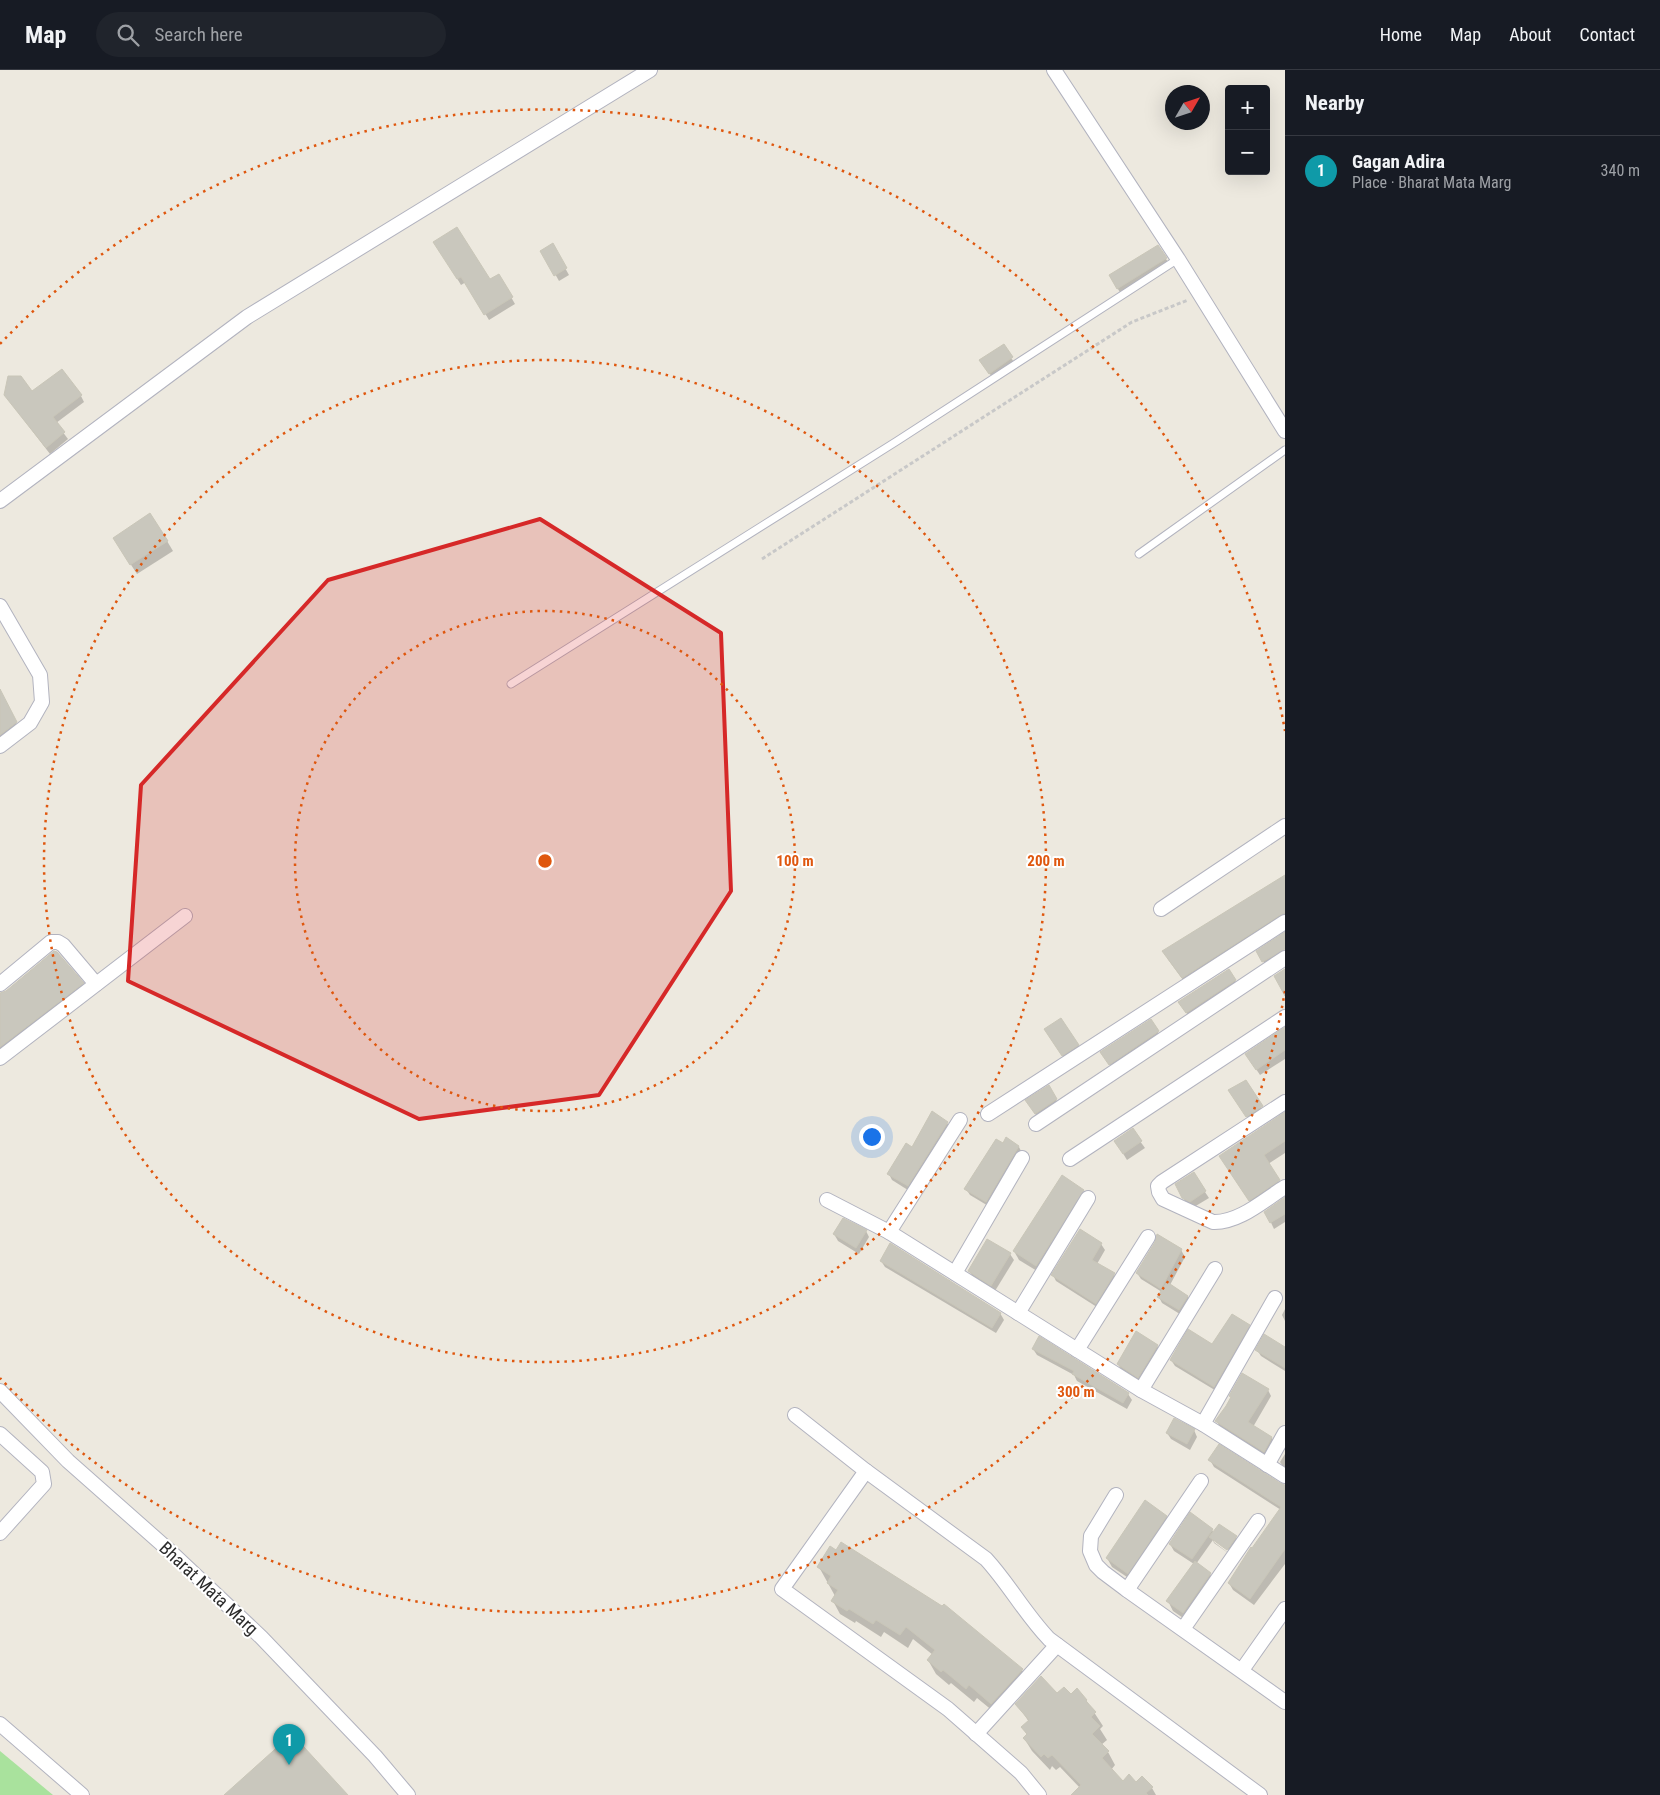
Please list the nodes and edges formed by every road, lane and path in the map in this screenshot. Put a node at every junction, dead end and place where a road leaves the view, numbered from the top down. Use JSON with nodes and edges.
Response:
{"nodes":[{"id":1,"x":650,"y":70,"type":"edge"},
{"id":2,"x":1054,"y":70,"type":"edge"},
{"id":3,"x":1178,"y":259,"type":"junction"},
{"id":4,"x":1200,"y":296,"type":"junction"},
{"id":5,"x":1285,"y":431,"type":"edge"},
{"id":6,"x":1285,"y":450,"type":"edge"},
{"id":7,"x":0,"y":501,"type":"edge"},
{"id":8,"x":1139,"y":554,"type":"dead end"},
{"id":9,"x":762,"y":559,"type":"dead end"},
{"id":10,"x":0,"y":606,"type":"edge"},
{"id":11,"x":511,"y":684,"type":"dead end"},
{"id":12,"x":0,"y":746,"type":"edge"},
{"id":13,"x":1285,"y":826,"type":"edge"},
{"id":14,"x":1161,"y":908,"type":"dead end"},
{"id":15,"x":185,"y":916,"type":"dead end"},
{"id":16,"x":1285,"y":922,"type":"edge"},
{"id":17,"x":1285,"y":958,"type":"edge"},
{"id":18,"x":0,"y":984,"type":"edge"},
{"id":19,"x":96,"y":984,"type":"junction"},
{"id":20,"x":1285,"y":1017,"type":"edge"},
{"id":21,"x":0,"y":1058,"type":"edge"},
{"id":22,"x":1285,"y":1102,"type":"edge"},
{"id":23,"x":988,"y":1114,"type":"dead end"},
{"id":24,"x":960,"y":1120,"type":"dead end"},
{"id":25,"x":1036,"y":1124,"type":"dead end"},
{"id":26,"x":1022,"y":1158,"type":"dead end"},
{"id":27,"x":1070,"y":1159,"type":"dead end"},
{"id":28,"x":1285,"y":1187,"type":"edge"},
{"id":29,"x":1088,"y":1198,"type":"dead end"},
{"id":30,"x":827,"y":1200,"type":"dead end"},
{"id":31,"x":889,"y":1232,"type":"junction"},
{"id":32,"x":1148,"y":1237,"type":"dead end"},
{"id":33,"x":1215,"y":1270,"type":"dead end"},
{"id":34,"x":955,"y":1273,"type":"junction"},
{"id":35,"x":1275,"y":1298,"type":"dead end"},
{"id":36,"x":1018,"y":1313,"type":"junction"},
{"id":37,"x":1077,"y":1350,"type":"junction"},
{"id":38,"x":1141,"y":1390,"type":"junction"},
{"id":39,"x":0,"y":1391,"type":"edge"},
{"id":40,"x":795,"y":1415,"type":"dead end"},
{"id":41,"x":1203,"y":1424,"type":"junction"},
{"id":42,"x":1285,"y":1433,"type":"edge"},
{"id":43,"x":0,"y":1434,"type":"edge"},
{"id":44,"x":1267,"y":1465,"type":"junction"},
{"id":45,"x":866,"y":1471,"type":"junction"},
{"id":46,"x":1285,"y":1476,"type":"edge"},
{"id":47,"x":1201,"y":1481,"type":"dead end"},
{"id":48,"x":1116,"y":1495,"type":"dead end"},
{"id":49,"x":1258,"y":1521,"type":"dead end"},
{"id":50,"x":0,"y":1533,"type":"edge"},
{"id":51,"x":1127,"y":1590,"type":"junction"},
{"id":52,"x":1285,"y":1609,"type":"edge"},
{"id":53,"x":1183,"y":1629,"type":"junction"},
{"id":54,"x":1057,"y":1645,"type":"junction"},
{"id":55,"x":1242,"y":1670,"type":"junction"},
{"id":56,"x":1285,"y":1702,"type":"edge"},
{"id":57,"x":0,"y":1724,"type":"edge"},
{"id":58,"x":976,"y":1734,"type":"junction"},
{"id":59,"x":82,"y":1795,"type":"edge"},
{"id":60,"x":408,"y":1795,"type":"edge"},
{"id":61,"x":1039,"y":1795,"type":"edge"},
{"id":62,"x":1260,"y":1795,"type":"edge"}],
"edges":[{"from":1,"to":7,"type":"street"},
{"from":2,"to":3,"type":"street"},
{"from":3,"to":4,"type":"street"},
{"from":3,"to":11,"type":"lane"},
{"from":4,"to":5,"type":"street"},
{"from":4,"to":9,"type":"path"},
{"from":6,"to":8,"type":"lane"},
{"from":10,"to":12,"type":"street"},
{"from":13,"to":14,"type":"street"},
{"from":15,"to":19,"type":"street"},
{"from":16,"to":23,"type":"street"},
{"from":17,"to":25,"type":"street"},
{"from":18,"to":19,"type":"street"},
{"from":19,"to":21,"type":"street"},
{"from":20,"to":27,"type":"street"},
{"from":22,"to":28,"type":"street"},
{"from":24,"to":31,"type":"street"},
{"from":26,"to":34,"type":"street"},
{"from":29,"to":36,"type":"street"},
{"from":30,"to":31,"type":"street"},
{"from":31,"to":34,"type":"street"},
{"from":32,"to":37,"type":"street"},
{"from":33,"to":38,"type":"street"},
{"from":34,"to":36,"type":"street"},
{"from":35,"to":41,"type":"street"},
{"from":36,"to":37,"type":"street"},
{"from":37,"to":38,"type":"street"},
{"from":38,"to":41,"type":"street"},
{"from":39,"to":60,"type":"street","name":"Bharat Mata Marg"},
{"from":40,"to":45,"type":"street"},
{"from":41,"to":44,"type":"street"},
{"from":42,"to":44,"type":"street"},
{"from":43,"to":50,"type":"street"},
{"from":44,"to":46,"type":"street"},
{"from":45,"to":54,"type":"street"},
{"from":45,"to":58,"type":"street"},
{"from":47,"to":51,"type":"street"},
{"from":48,"to":51,"type":"street"},
{"from":49,"to":53,"type":"street"},
{"from":51,"to":53,"type":"street"},
{"from":52,"to":55,"type":"street"},
{"from":53,"to":55,"type":"street"},
{"from":54,"to":58,"type":"street"},
{"from":54,"to":62,"type":"street"},
{"from":55,"to":56,"type":"street"},
{"from":57,"to":59,"type":"street"},
{"from":58,"to":61,"type":"street"}]}
